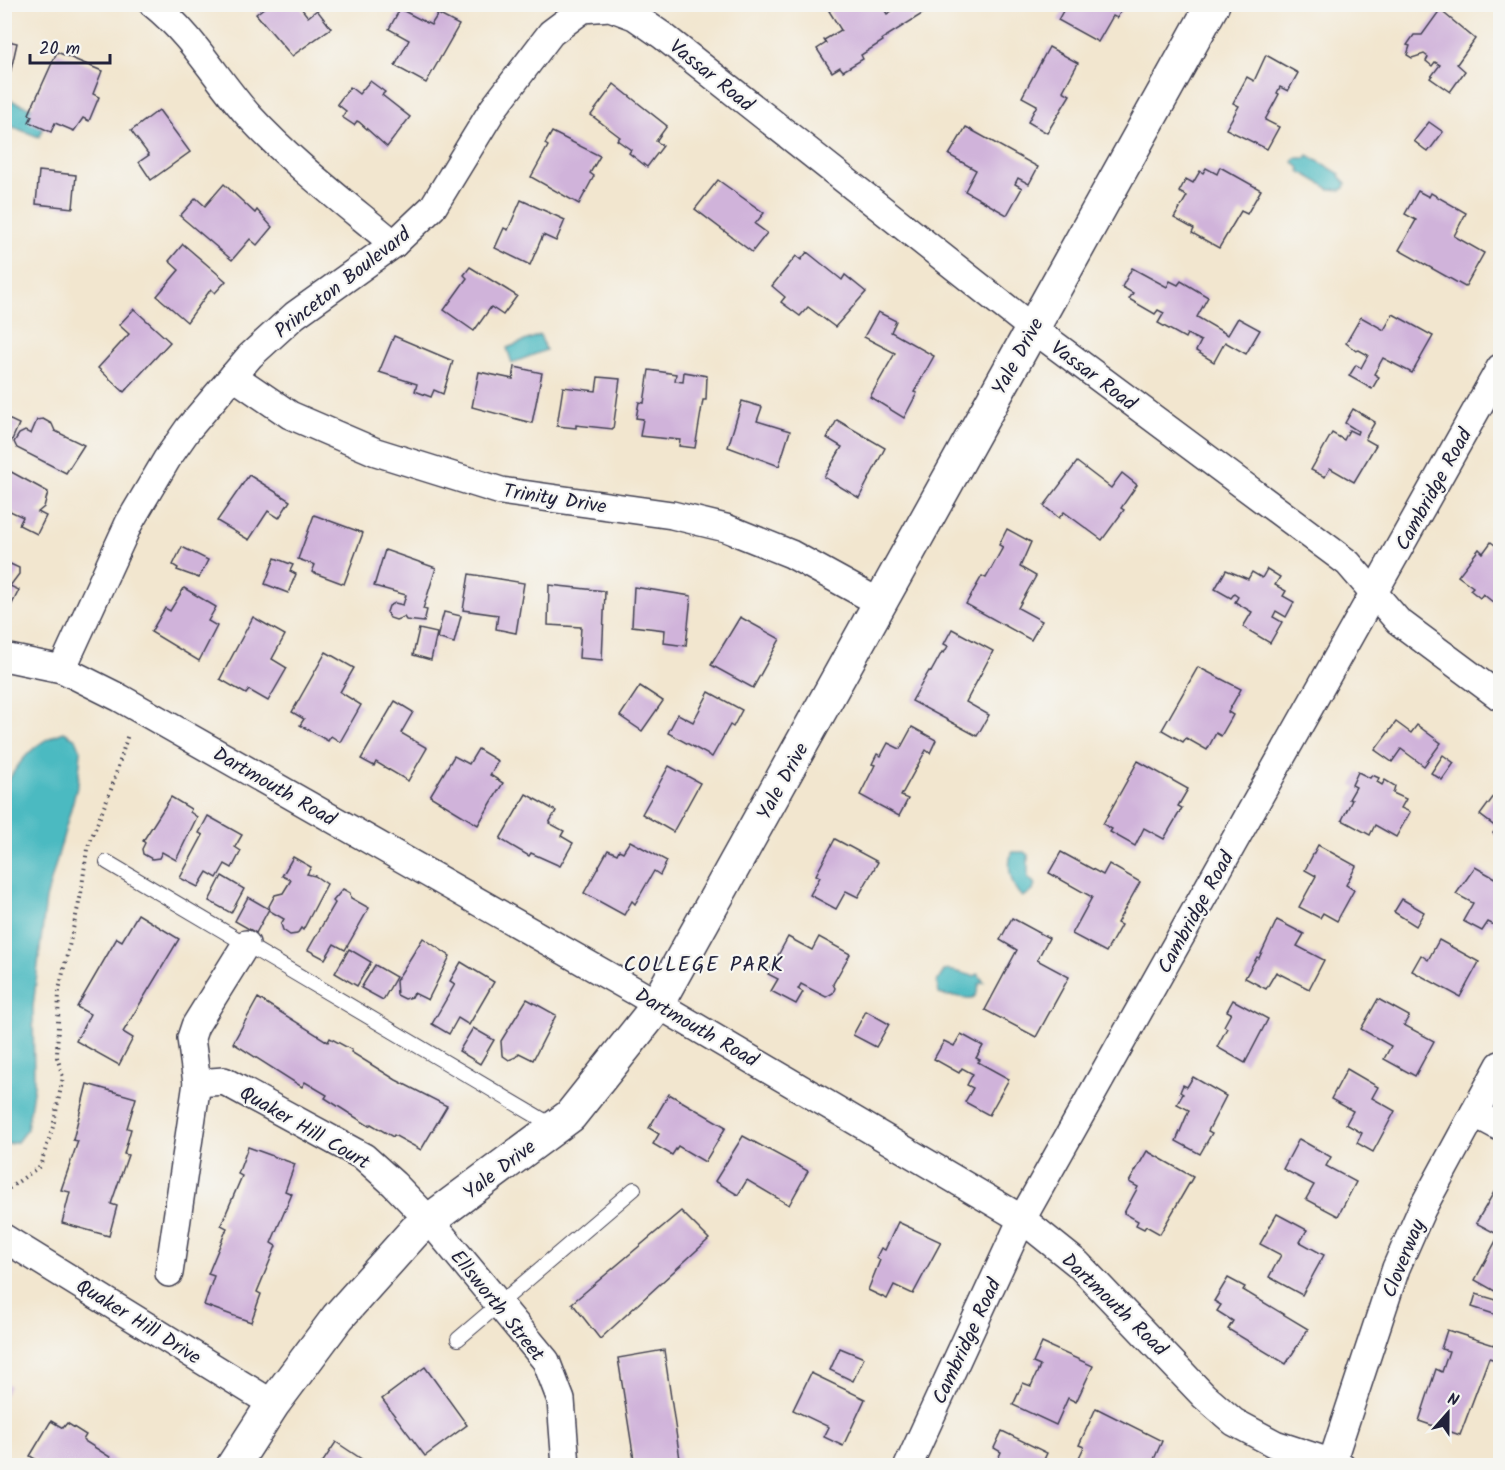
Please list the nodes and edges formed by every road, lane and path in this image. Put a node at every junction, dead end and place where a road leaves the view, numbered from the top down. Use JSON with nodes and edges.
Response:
{"nodes":[{"id":1,"x":153,"y":4,"type":"edge"},
{"id":2,"x":1213,"y":4,"type":"edge"},
{"id":3,"x":591,"y":8,"type":"joint"},
{"id":4,"x":394,"y":244,"type":"junction"},
{"id":5,"x":1032,"y":328,"type":"junction"},
{"id":6,"x":1500,"y":368,"type":"edge"},
{"id":7,"x":233,"y":376,"type":"junction"},
{"id":8,"x":1375,"y":593,"type":"junction"},
{"id":9,"x":882,"y":604,"type":"junction"},
{"id":10,"x":4,"y":657,"type":"edge"},
{"id":11,"x":62,"y":669,"type":"junction"},
{"id":12,"x":1500,"y":697,"type":"edge"},
{"id":13,"x":139,"y":708,"type":"junction"},
{"id":14,"x":108,"y":862,"type":"dead end"},
{"id":15,"x":246,"y":944,"type":"junction"},
{"id":16,"x":657,"y":1004,"type":"junction"},
{"id":17,"x":1500,"y":1065,"type":"edge"},
{"id":18,"x":197,"y":1083,"type":"junction"},
{"id":19,"x":1474,"y":1113,"type":"junction"},
{"id":20,"x":555,"y":1127,"type":"junction"},
{"id":21,"x":1500,"y":1127,"type":"edge"},
{"id":22,"x":634,"y":1189,"type":"dead end"},
{"id":23,"x":4,"y":1192,"type":"edge"},
{"id":24,"x":1022,"y":1219,"type":"junction"},
{"id":25,"x":430,"y":1221,"type":"junction"},
{"id":26,"x":4,"y":1238,"type":"edge"},
{"id":27,"x":169,"y":1273,"type":"dead end"},
{"id":28,"x":500,"y":1306,"type":"junction"},
{"id":29,"x":458,"y":1339,"type":"dead end"},
{"id":30,"x":273,"y":1404,"type":"junction"},
{"id":31,"x":1337,"y":1464,"type":"edge"},
{"id":32,"x":233,"y":1466,"type":"edge"},
{"id":33,"x":566,"y":1466,"type":"edge"},
{"id":34,"x":908,"y":1466,"type":"edge"}],
"edges":[{"from":1,"to":4,"type":"street"},
{"from":2,"to":5,"type":"street","name":"Yale Drive"},
{"from":3,"to":4,"type":"street","name":"Princeton Boulevard"},
{"from":3,"to":5,"type":"street","name":"Vassar Road"},
{"from":4,"to":7,"type":"street","name":"Princeton Boulevard"},
{"from":5,"to":8,"type":"street","name":"Vassar Road"},
{"from":5,"to":9,"type":"street","name":"Yale Drive"},
{"from":6,"to":8,"type":"street","name":"Cambridge Road"},
{"from":7,"to":9,"type":"street","name":"Trinity Drive"},
{"from":7,"to":11,"type":"street","name":"Princeton Boulevard"},
{"from":8,"to":12,"type":"street","name":"Vassar Road"},
{"from":8,"to":24,"type":"street","name":"Cambridge Road"},
{"from":9,"to":16,"type":"street","name":"Yale Drive"},
{"from":10,"to":11,"type":"street","name":"Dartmouth Road"},
{"from":11,"to":13,"type":"street","name":"Dartmouth Road"},
{"from":13,"to":16,"type":"street","name":"Dartmouth Road"},
{"from":13,"to":23,"type":"path"},
{"from":14,"to":15,"type":"lane"},
{"from":15,"to":18,"type":"street"},
{"from":15,"to":20,"type":"lane"},
{"from":16,"to":20,"type":"street","name":"Yale Drive"},
{"from":16,"to":24,"type":"street","name":"Dartmouth Road"},
{"from":17,"to":19,"type":"street","name":"Cloverway"},
{"from":18,"to":25,"type":"street","name":"Quaker Hill Court"},
{"from":18,"to":27,"type":"street"},
{"from":19,"to":21,"type":"street"},
{"from":19,"to":31,"type":"street","name":"Cloverway"},
{"from":20,"to":25,"type":"street","name":"Yale Drive"},
{"from":22,"to":28,"type":"lane"},
{"from":24,"to":31,"type":"street","name":"Dartmouth Road"},
{"from":24,"to":34,"type":"street","name":"Cambridge Road"},
{"from":25,"to":28,"type":"street","name":"Ellsworth Street"},
{"from":25,"to":30,"type":"street","name":"Yale Drive"},
{"from":26,"to":30,"type":"street","name":"Quaker Hill Drive"},
{"from":28,"to":29,"type":"lane"},
{"from":28,"to":33,"type":"street","name":"Ellsworth Street"},
{"from":30,"to":32,"type":"street","name":"Yale Drive"}]}
